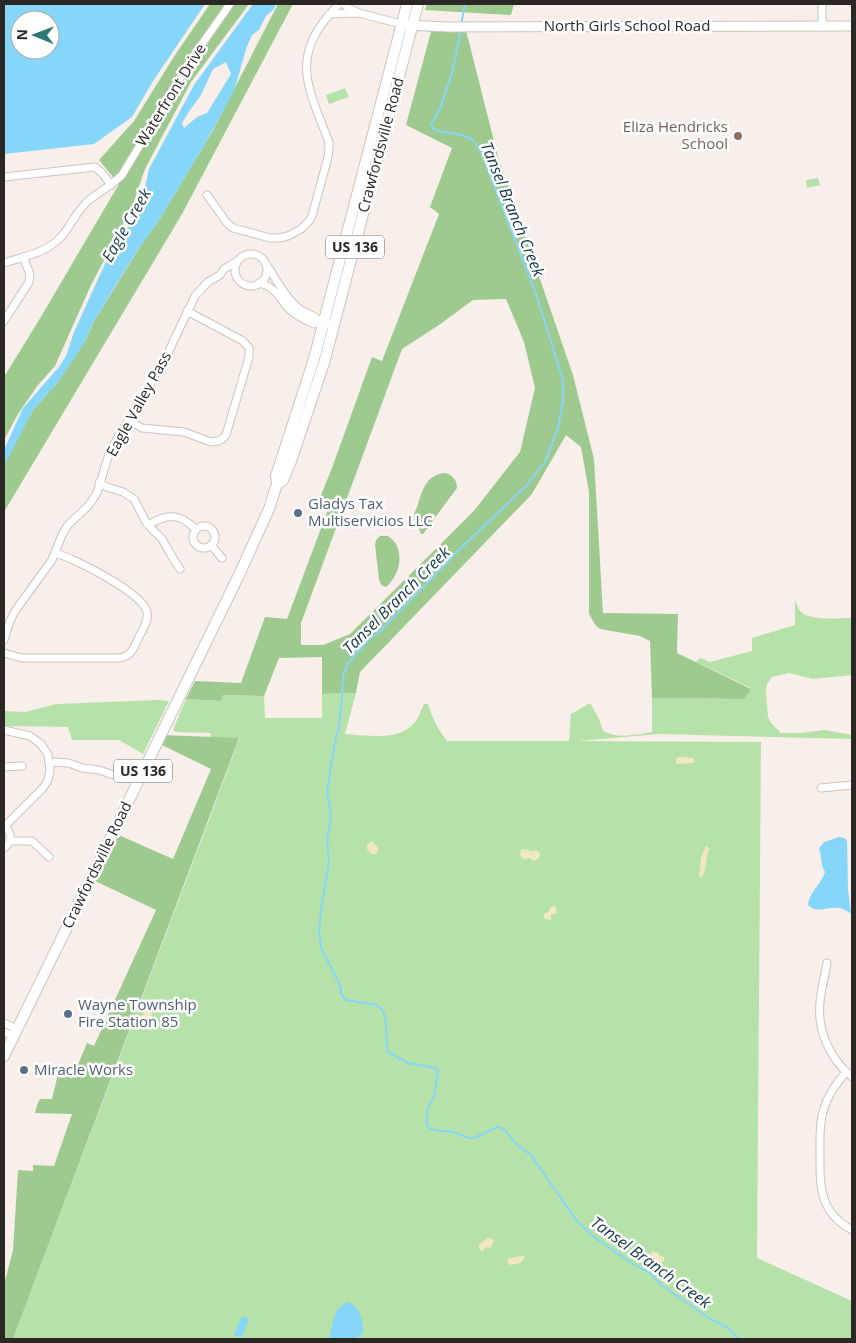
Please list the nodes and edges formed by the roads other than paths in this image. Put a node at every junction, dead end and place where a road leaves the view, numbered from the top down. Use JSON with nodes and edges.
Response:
{"nodes":[{"id":1,"x":230,"y":4,"type":"edge"},
{"id":2,"x":339,"y":4,"type":"edge"},
{"id":3,"x":344,"y":4,"type":"edge"},
{"id":4,"x":407,"y":4,"type":"edge"},
{"id":5,"x":418,"y":4,"type":"edge"},
{"id":6,"x":822,"y":4,"type":"edge"},
{"id":7,"x":359,"y":13,"type":"junction"},
{"id":8,"x":329,"y":14,"type":"junction"},
{"id":9,"x":401,"y":24,"type":"junction"},
{"id":10,"x":413,"y":26,"type":"junction"},
{"id":11,"x":822,"y":26,"type":"junction"},
{"id":12,"x":852,"y":26,"type":"edge"},
{"id":13,"x":4,"y":177,"type":"edge"},
{"id":14,"x":111,"y":185,"type":"junction"},
{"id":15,"x":207,"y":195,"type":"dead end"},
{"id":16,"x":22,"y":258,"type":"junction"},
{"id":17,"x":238,"y":260,"type":"junction"},
{"id":18,"x":264,"y":262,"type":"junction"},
{"id":19,"x":4,"y":263,"type":"edge"},
{"id":20,"x":220,"y":275,"type":"junction"},
{"id":21,"x":237,"y":277,"type":"junction"},
{"id":22,"x":259,"y":283,"type":"junction"},
{"id":23,"x":187,"y":311,"type":"junction"},
{"id":24,"x":6,"y":313,"type":"edge"},
{"id":25,"x":4,"y":321,"type":"edge"},
{"id":26,"x":322,"y":322,"type":"junction"},
{"id":27,"x":334,"y":326,"type":"junction"},
{"id":28,"x":128,"y":420,"type":"junction"},
{"id":29,"x":100,"y":483,"type":"junction"},
{"id":30,"x":278,"y":484,"type":"junction"},
{"id":31,"x":148,"y":524,"type":"junction"},
{"id":32,"x":196,"y":530,"type":"junction"},
{"id":33,"x":211,"y":545,"type":"junction"},
{"id":34,"x":55,"y":553,"type":"junction"},
{"id":35,"x":222,"y":558,"type":"dead end"},
{"id":36,"x":180,"y":569,"type":"dead end"},
{"id":37,"x":4,"y":640,"type":"edge"},
{"id":38,"x":4,"y":653,"type":"edge"},
{"id":39,"x":4,"y":730,"type":"edge"},
{"id":40,"x":50,"y":764,"type":"junction"},
{"id":41,"x":22,"y":766,"type":"dead end"},
{"id":42,"x":4,"y":767,"type":"edge"},
{"id":43,"x":119,"y":777,"type":"dead end"},
{"id":44,"x":852,"y":785,"type":"edge"},
{"id":45,"x":821,"y":788,"type":"dead end"},
{"id":46,"x":4,"y":826,"type":"edge"},
{"id":47,"x":10,"y":841,"type":"junction"},
{"id":48,"x":4,"y":848,"type":"edge"},
{"id":49,"x":49,"y":857,"type":"dead end"},
{"id":50,"x":827,"y":964,"type":"dead end"},
{"id":51,"x":4,"y":1023,"type":"edge"},
{"id":52,"x":12,"y":1032,"type":"edge"},
{"id":53,"x":4,"y":1056,"type":"edge"},
{"id":54,"x":849,"y":1074,"type":"edge"},
{"id":55,"x":852,"y":1230,"type":"edge"}],
"edges":[{"from":1,"to":14,"type":"street","name":"Waterfront Drive"},
{"from":2,"to":8,"type":"street"},
{"from":3,"to":7,"type":"street"},
{"from":4,"to":9,"type":"main road","name":"Crawfordsville Road","number":"US 136"},
{"from":5,"to":10,"type":"main road","name":"Crawfordsville Road","number":"US 136"},
{"from":6,"to":11,"type":"street"},
{"from":7,"to":8,"type":"street"},
{"from":7,"to":9,"type":"street"},
{"from":8,"to":15,"type":"street"},
{"from":9,"to":10,"type":"main road","name":"North Girls School Road"},
{"from":9,"to":26,"type":"main road","name":"Crawfordsville Road","number":"US 136"},
{"from":10,"to":11,"type":"main road","name":"North Girls School Road"},
{"from":10,"to":27,"type":"main road","name":"Crawfordsville Road","number":"US 136"},
{"from":11,"to":12,"type":"main road","name":"North Girls School Road"},
{"from":13,"to":14,"type":"street"},
{"from":14,"to":16,"type":"street","name":"Waterfront Drive"},
{"from":16,"to":19,"type":"street","name":"Waterfront Drive"},
{"from":16,"to":24,"type":"street"},
{"from":17,"to":18,"type":"street"},
{"from":17,"to":20,"type":"street","name":"Eagle Valley Pass"},
{"from":17,"to":21,"type":"street"},
{"from":18,"to":22,"type":"street"},
{"from":18,"to":26,"type":"street"},
{"from":20,"to":21,"type":"street"},
{"from":20,"to":23,"type":"street","name":"Eagle Valley Pass"},
{"from":21,"to":22,"type":"street"},
{"from":22,"to":26,"type":"street"},
{"from":23,"to":28,"type":"street","name":"Eagle Valley Pass"},
{"from":23,"to":28,"type":"street"},
{"from":24,"to":25,"type":"street"},
{"from":26,"to":27,"type":"street"},
{"from":26,"to":30,"type":"main road","name":"Crawfordsville Road","number":"US 136"},
{"from":27,"to":30,"type":"main road","name":"Crawfordsville Road","number":"US 136"},
{"from":28,"to":29,"type":"street","name":"Eagle Valley Pass"},
{"from":29,"to":31,"type":"street"},
{"from":29,"to":34,"type":"street","name":"Eagle Valley Pass"},
{"from":30,"to":52,"type":"main road","name":"Crawfordsville Road","number":"US 136"},
{"from":31,"to":32,"type":"street"},
{"from":31,"to":36,"type":"street"},
{"from":32,"to":33,"type":"street"},
{"from":32,"to":33,"type":"street"},
{"from":33,"to":35,"type":"street"},
{"from":34,"to":37,"type":"street","name":"Eagle Valley Pass"},
{"from":34,"to":38,"type":"street"},
{"from":39,"to":40,"type":"street"},
{"from":40,"to":43,"type":"street"},
{"from":40,"to":46,"type":"street"},
{"from":41,"to":42,"type":"street"},
{"from":44,"to":45,"type":"street"},
{"from":46,"to":47,"type":"street"},
{"from":47,"to":48,"type":"street"},
{"from":47,"to":49,"type":"street"},
{"from":50,"to":54,"type":"street"},
{"from":51,"to":52,"type":"street"},
{"from":52,"to":53,"type":"main road","name":"Crawfordsville Road","number":"US 136"},
{"from":54,"to":55,"type":"street"}]}
